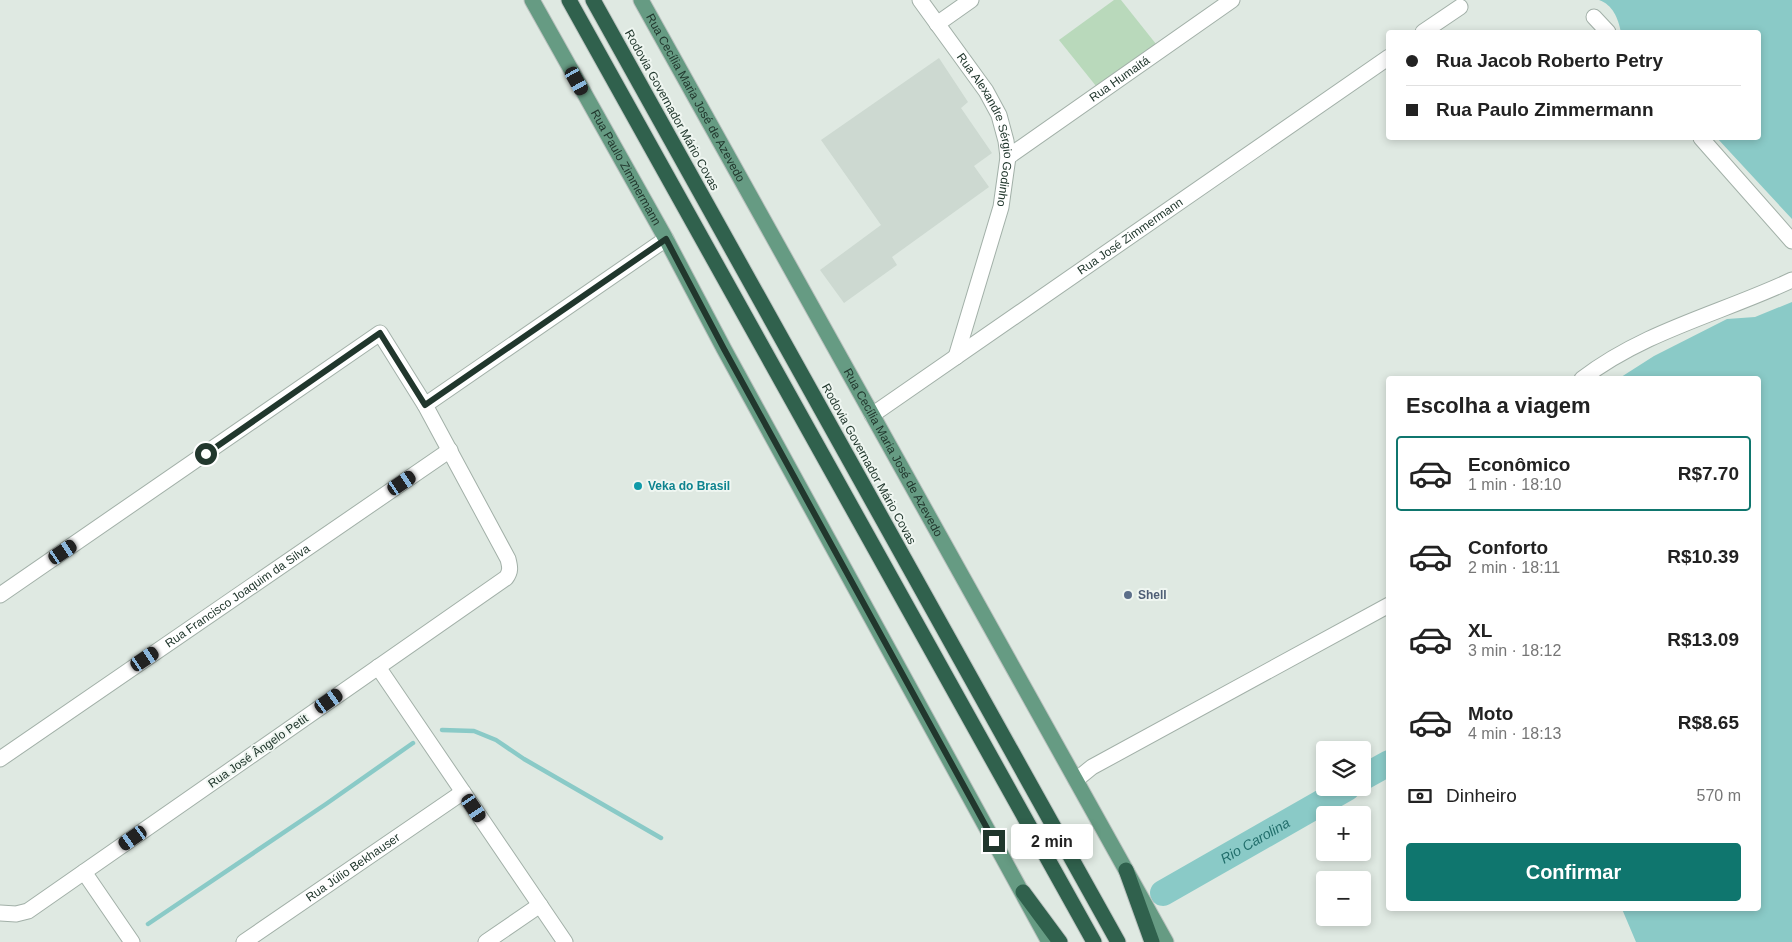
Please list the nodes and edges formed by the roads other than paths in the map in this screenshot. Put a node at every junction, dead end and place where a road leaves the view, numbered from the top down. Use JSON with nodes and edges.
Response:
{"nodes":[{"id":1,"x":532,"y":0,"type":"edge"},
{"id":2,"x":569,"y":0,"type":"edge"},
{"id":3,"x":594,"y":0,"type":"edge"},
{"id":4,"x":641,"y":0,"type":"edge"},
{"id":5,"x":920,"y":0,"type":"edge"},
{"id":6,"x":971,"y":0,"type":"edge"},
{"id":7,"x":1232,"y":0,"type":"edge"},
{"id":8,"x":1460,"y":7,"type":"dead end"},
{"id":9,"x":1594,"y":17,"type":"dead end"},
{"id":10,"x":937,"y":24,"type":"junction"},
{"id":11,"x":1426,"y":30,"type":"edge"},
{"id":12,"x":1606,"y":30,"type":"edge"},
{"id":13,"x":1386,"y":58,"type":"edge"},
{"id":14,"x":1703,"y":140,"type":"edge"},
{"id":15,"x":1008,"y":157,"type":"junction"},
{"id":16,"x":666,"y":239,"type":"junction"},
{"id":17,"x":1792,"y":241,"type":"edge"},
{"id":18,"x":1792,"y":280,"type":"edge"},
{"id":19,"x":956,"y":357,"type":"junction"},
{"id":20,"x":1586,"y":376,"type":"edge"},
{"id":21,"x":425,"y":405,"type":"junction"},
{"id":22,"x":872,"y":416,"type":"junction"},
{"id":23,"x":450,"y":450,"type":"junction"},
{"id":24,"x":0,"y":595,"type":"edge"},
{"id":25,"x":1386,"y":607,"type":"edge"},
{"id":26,"x":378,"y":667,"type":"junction"},
{"id":27,"x":0,"y":758,"type":"edge"},
{"id":28,"x":1076,"y":780,"type":"junction"},
{"id":29,"x":463,"y":792,"type":"junction"},
{"id":30,"x":1126,"y":870,"type":"junction"},
{"id":31,"x":84,"y":872,"type":"junction"},
{"id":32,"x":1023,"y":892,"type":"junction"},
{"id":33,"x":540,"y":905,"type":"junction"},
{"id":34,"x":0,"y":912,"type":"edge"},
{"id":35,"x":132,"y":942,"type":"edge"},
{"id":36,"x":244,"y":942,"type":"edge"},
{"id":37,"x":486,"y":942,"type":"edge"},
{"id":38,"x":565,"y":942,"type":"edge"},
{"id":39,"x":1049,"y":942,"type":"edge"},
{"id":40,"x":1060,"y":942,"type":"edge"},
{"id":41,"x":1094,"y":942,"type":"edge"},
{"id":42,"x":1118,"y":942,"type":"edge"},
{"id":43,"x":1152,"y":942,"type":"edge"},
{"id":44,"x":1166,"y":942,"type":"edge"}],
"edges":[{"from":1,"to":16,"type":"main road","name":"Rua Paulo Zimmermann"},
{"from":2,"to":41,"type":"highway"},
{"from":3,"to":42,"type":"highway","name":"Rodovia Governador Mário Covas"},
{"from":4,"to":22,"type":"main road","name":"Rua Cecília Maria José de Azevedo"},
{"from":5,"to":10,"type":"street","name":"Rua Alexandre Sérgio Godinho"},
{"from":6,"to":10,"type":"street"},
{"from":7,"to":15,"type":"street","name":"Rua Humaitá"},
{"from":8,"to":11,"type":"street"},
{"from":9,"to":12,"type":"street"},
{"from":10,"to":15,"type":"street","name":"Rua Alexandre Sérgio Godinho"},
{"from":13,"to":19,"type":"street","name":"Rua José Zimmermann"},
{"from":14,"to":17,"type":"street"},
{"from":15,"to":19,"type":"street","name":"Rua Alexandre Sérgio Godinho"},
{"from":16,"to":21,"type":"street"},
{"from":16,"to":32,"type":"main road","name":"Rua Paulo Zimmermann"},
{"from":18,"to":20,"type":"street"},
{"from":19,"to":22,"type":"street","name":"Rua José Zimmermann"},
{"from":21,"to":23,"type":"street"},
{"from":21,"to":24,"type":"street"},
{"from":22,"to":28,"type":"main road","name":"Rua Cecília Maria José de Azevedo"},
{"from":23,"to":26,"type":"street","name":"Rua José Ângelo Petit"},
{"from":23,"to":27,"type":"street","name":"Rua Francisco Joaquim da Silva"},
{"from":25,"to":28,"type":"street"},
{"from":26,"to":29,"type":"street"},
{"from":26,"to":31,"type":"street","name":"Rua José Ângelo Petit"},
{"from":28,"to":30,"type":"main road","name":"Rua Cecília Maria José de Azevedo"},
{"from":29,"to":33,"type":"street"},
{"from":29,"to":36,"type":"street","name":"Rua Júlio Bekhauser"},
{"from":30,"to":43,"type":"highway"},
{"from":30,"to":44,"type":"main road","name":"Rua Cecília Maria José de Azevedo"},
{"from":31,"to":34,"type":"street","name":"Rua José Ângelo Petit"},
{"from":31,"to":35,"type":"street"},
{"from":32,"to":39,"type":"main road","name":"Rua Paulo Zimmermann"},
{"from":32,"to":40,"type":"highway"},
{"from":33,"to":37,"type":"street"},
{"from":33,"to":38,"type":"street"}]}
